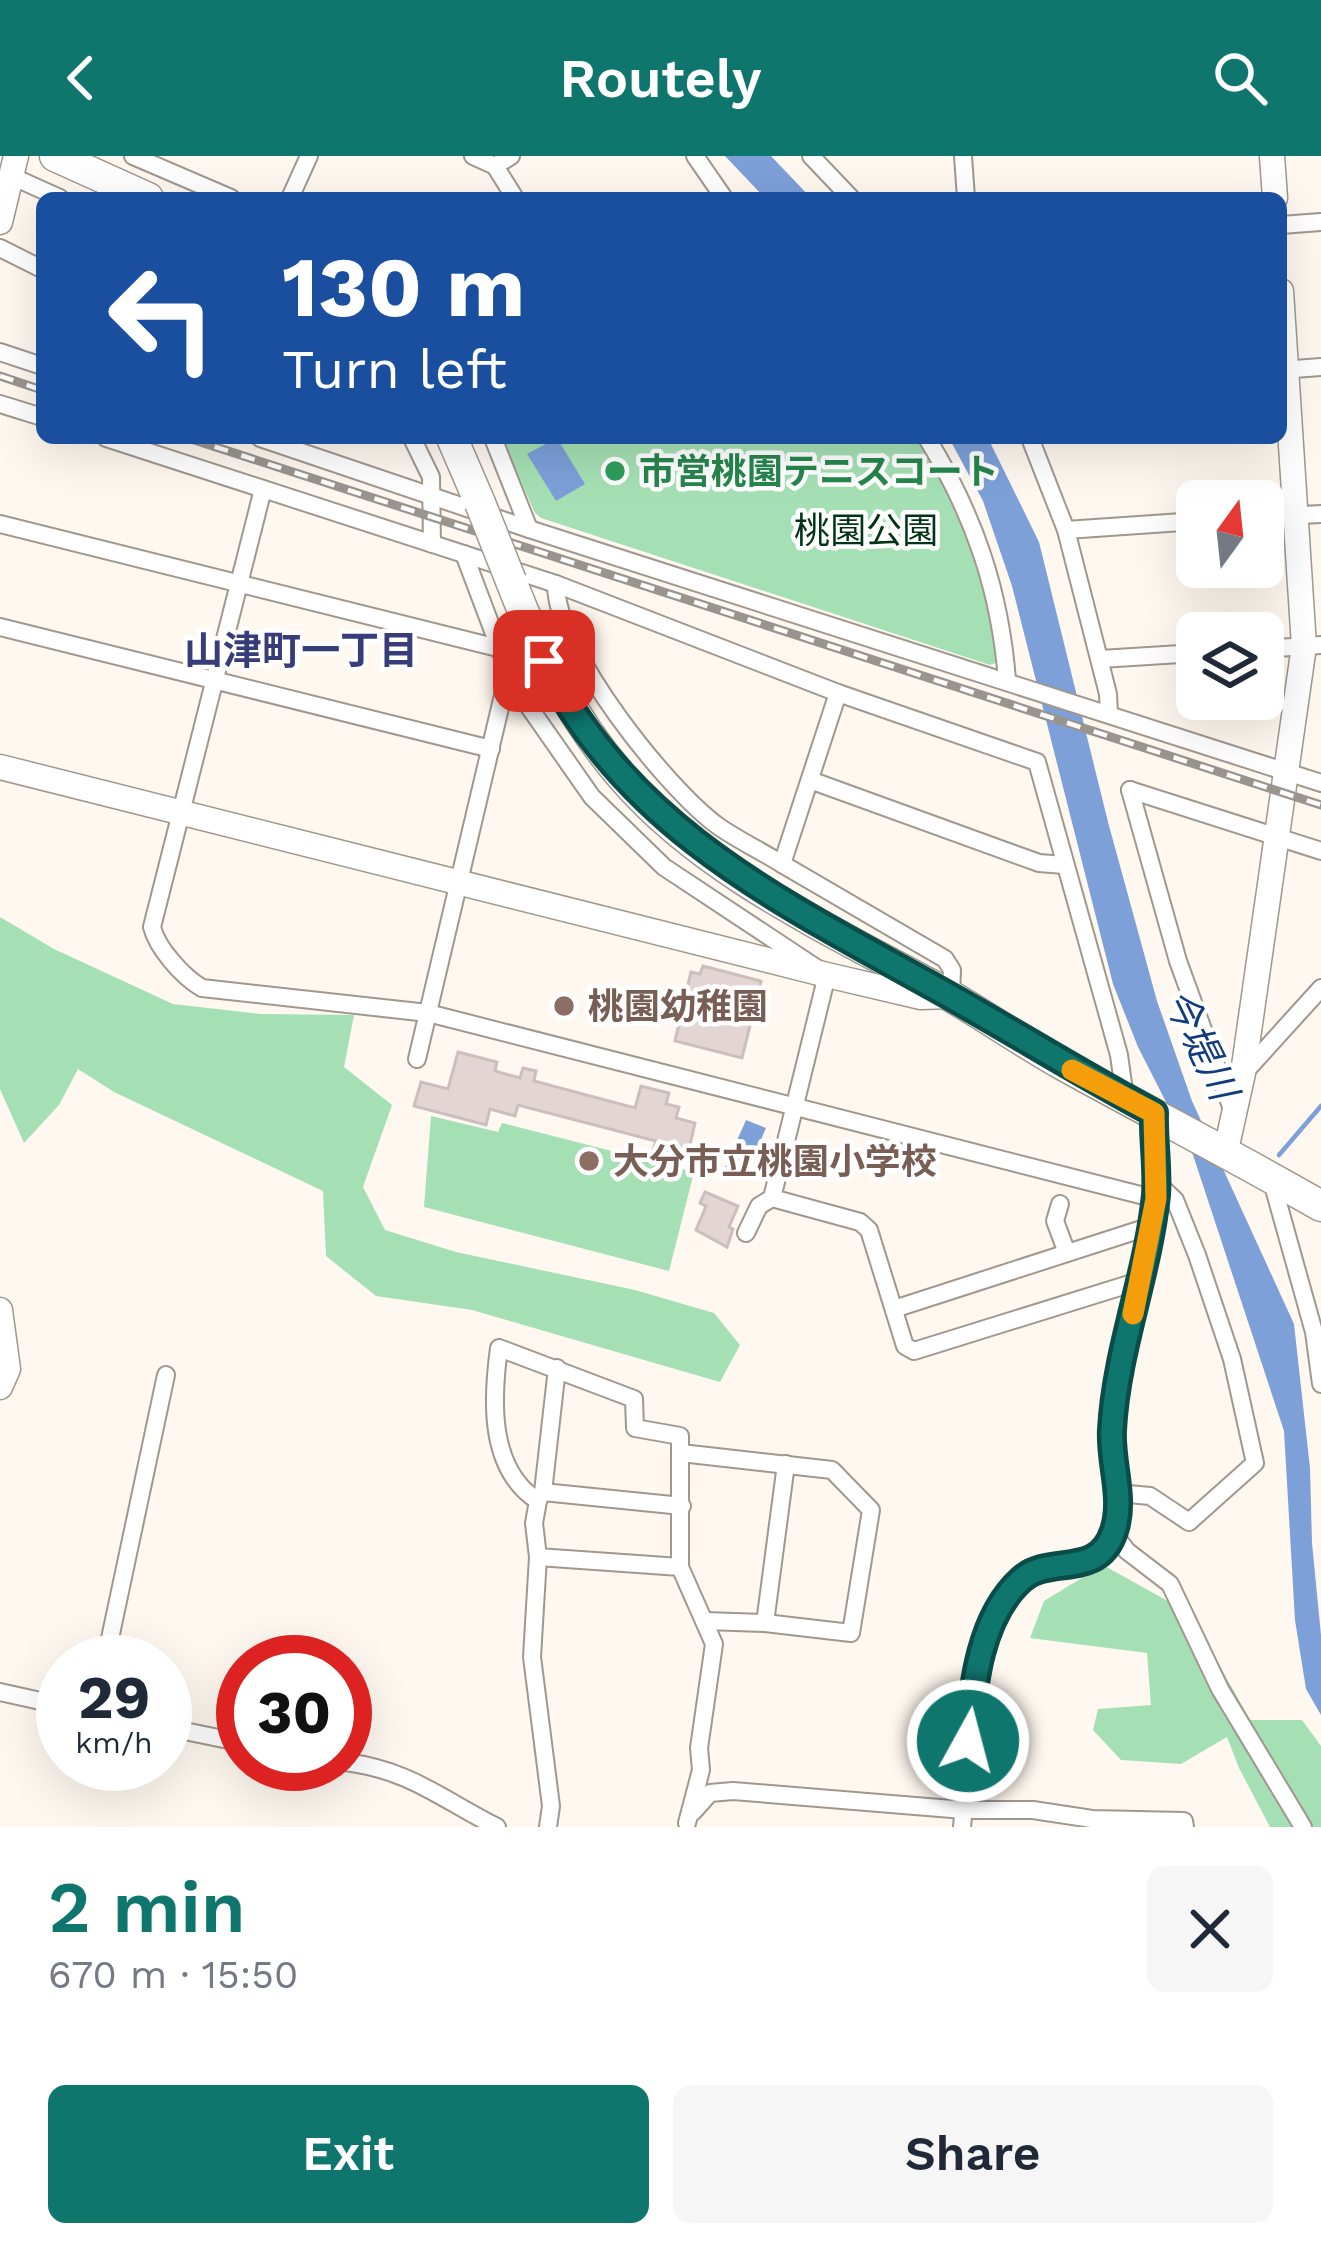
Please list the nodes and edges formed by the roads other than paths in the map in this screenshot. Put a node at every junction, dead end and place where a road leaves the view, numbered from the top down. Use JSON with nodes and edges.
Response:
{"nodes":[{"id":1,"x":56,"y":156,"type":"edge"},
{"id":2,"x":133,"y":156,"type":"edge"},
{"id":3,"x":310,"y":156,"type":"edge"},
{"id":4,"x":472,"y":156,"type":"edge"},
{"id":5,"x":695,"y":156,"type":"edge"},
{"id":6,"x":812,"y":156,"type":"edge"},
{"id":7,"x":963,"y":156,"type":"edge"},
{"id":8,"x":1272,"y":156,"type":"edge"},
{"id":9,"x":503,"y":161,"type":"edge"},
{"id":10,"x":14,"y":166,"type":"edge"},
{"id":11,"x":51,"y":192,"type":"edge"},
{"id":12,"x":135,"y":192,"type":"edge"},
{"id":13,"x":217,"y":192,"type":"edge"},
{"id":14,"x":293,"y":192,"type":"edge"},
{"id":15,"x":513,"y":192,"type":"edge"},
{"id":16,"x":720,"y":192,"type":"edge"},
{"id":17,"x":845,"y":192,"type":"edge"},
{"id":18,"x":966,"y":192,"type":"edge"},
{"id":19,"x":1275,"y":192,"type":"edge"},
{"id":20,"x":0,"y":222,"type":"edge"},
{"id":21,"x":1321,"y":222,"type":"edge"},
{"id":22,"x":1287,"y":225,"type":"edge"},
{"id":23,"x":0,"y":248,"type":"edge"},
{"id":24,"x":36,"y":266,"type":"edge"},
{"id":25,"x":0,"y":352,"type":"edge"},
{"id":26,"x":36,"y":364,"type":"edge"},
{"id":27,"x":1321,"y":367,"type":"edge"},
{"id":28,"x":1287,"y":369,"type":"edge"},
{"id":29,"x":1287,"y":387,"type":"edge"},
{"id":30,"x":0,"y":404,"type":"edge"},
{"id":31,"x":36,"y":415,"type":"edge"},
{"id":32,"x":124,"y":444,"type":"edge"},
{"id":33,"x":277,"y":444,"type":"edge"},
{"id":34,"x":415,"y":444,"type":"edge"},
{"id":35,"x":455,"y":444,"type":"edge"},
{"id":36,"x":495,"y":444,"type":"edge"},
{"id":37,"x":931,"y":444,"type":"edge"},
{"id":38,"x":1032,"y":444,"type":"edge"},
{"id":39,"x":263,"y":489,"type":"junction"},
{"id":40,"x":434,"y":498,"type":"junction"},
{"id":41,"x":1308,"y":514,"type":"edge"},
{"id":42,"x":1176,"y":522,"type":"edge"},
{"id":43,"x":0,"y":524,"type":"edge"},
{"id":44,"x":529,"y":529,"type":"junction"},
{"id":45,"x":1066,"y":530,"type":"junction"},
{"id":46,"x":432,"y":544,"type":"junction"},
{"id":47,"x":464,"y":554,"type":"junction"},
{"id":48,"x":239,"y":584,"type":"junction"},
{"id":49,"x":556,"y":584,"type":"junction"},
{"id":50,"x":0,"y":627,"type":"edge"},
{"id":51,"x":1312,"y":645,"type":"edge"},
{"id":52,"x":498,"y":648,"type":"junction"},
{"id":53,"x":1176,"y":654,"type":"edge"},
{"id":54,"x":1100,"y":659,"type":"junction"},
{"id":55,"x":508,"y":673,"type":"junction"},
{"id":56,"x":215,"y":680,"type":"junction"},
{"id":57,"x":1007,"y":680,"type":"junction"},
{"id":58,"x":838,"y":693,"type":"junction"},
{"id":59,"x":1101,"y":711,"type":"junction"},
{"id":60,"x":490,"y":749,"type":"junction"},
{"id":61,"x":0,"y":767,"type":"edge"},
{"id":62,"x":1286,"y":772,"type":"junction"},
{"id":63,"x":810,"y":780,"type":"junction"},
{"id":64,"x":1321,"y":783,"type":"edge"},
{"id":65,"x":182,"y":812,"type":"junction"},
{"id":66,"x":1275,"y":836,"type":"junction"},
{"id":67,"x":1321,"y":850,"type":"edge"},
{"id":68,"x":782,"y":864,"type":"junction"},
{"id":69,"x":1064,"y":865,"type":"junction"},
{"id":70,"x":459,"y":882,"type":"junction"},
{"id":71,"x":827,"y":975,"type":"junction"},
{"id":72,"x":1321,"y":988,"type":"edge"},
{"id":73,"x":951,"y":996,"type":"junction"},
{"id":74,"x":428,"y":1013,"type":"junction"},
{"id":75,"x":417,"y":1059,"type":"dead end"},
{"id":76,"x":1244,"y":1073,"type":"junction"},
{"id":77,"x":1125,"y":1097,"type":"junction"},
{"id":78,"x":796,"y":1109,"type":"junction"},
{"id":79,"x":1158,"y":1115,"type":"junction"},
{"id":80,"x":1234,"y":1116,"type":"junction"},
{"id":81,"x":1222,"y":1148,"type":"junction"},
{"id":82,"x":1270,"y":1177,"type":"junction"},
{"id":83,"x":1156,"y":1191,"type":"junction"},
{"id":84,"x":772,"y":1198,"type":"junction"},
{"id":85,"x":1060,"y":1204,"type":"dead end"},
{"id":86,"x":1321,"y":1206,"type":"edge"},
{"id":87,"x":1150,"y":1226,"type":"junction"},
{"id":88,"x":746,"y":1233,"type":"dead end"},
{"id":89,"x":1067,"y":1253,"type":"junction"},
{"id":90,"x":1139,"y":1281,"type":"junction"},
{"id":91,"x":894,"y":1309,"type":"junction"},
{"id":92,"x":0,"y":1310,"type":"edge"},
{"id":93,"x":557,"y":1368,"type":"junction"},
{"id":94,"x":166,"y":1375,"type":"dead end"},
{"id":95,"x":1321,"y":1384,"type":"edge"},
{"id":96,"x":0,"y":1387,"type":"edge"},
{"id":97,"x":681,"y":1453,"type":"junction"},
{"id":98,"x":786,"y":1464,"type":"junction"},
{"id":99,"x":1118,"y":1493,"type":"junction"},
{"id":100,"x":540,"y":1496,"type":"junction"},
{"id":101,"x":682,"y":1506,"type":"junction"},
{"id":102,"x":1114,"y":1532,"type":"junction"},
{"id":103,"x":538,"y":1557,"type":"junction"},
{"id":104,"x":680,"y":1567,"type":"junction"},
{"id":105,"x":705,"y":1621,"type":"junction"},
{"id":106,"x":765,"y":1623,"type":"junction"},
{"id":107,"x":111,"y":1635,"type":"edge"},
{"id":108,"x":0,"y":1692,"type":"edge"},
{"id":109,"x":36,"y":1700,"type":"edge"},
{"id":110,"x":372,"y":1765,"type":"edge"},
{"id":111,"x":963,"y":1819,"type":"edge"},
{"id":112,"x":685,"y":1825,"type":"edge"},
{"id":113,"x":497,"y":1827,"type":"edge"},
{"id":114,"x":548,"y":1827,"type":"edge"},
{"id":115,"x":1185,"y":1827,"type":"edge"},
{"id":116,"x":1303,"y":1827,"type":"edge"}],
"edges":[{"from":1,"to":12,"type":"highway"},
{"from":2,"to":13,"type":"street"},
{"from":3,"to":14,"type":"street"},
{"from":4,"to":9,"type":"street"},
{"from":5,"to":16,"type":"street"},
{"from":6,"to":17,"type":"street"},
{"from":7,"to":18,"type":"street"},
{"from":8,"to":19,"type":"street"},
{"from":9,"to":15,"type":"street"},
{"from":10,"to":11,"type":"street"},
{"from":10,"to":20,"type":"street"},
{"from":21,"to":22,"type":"street"},
{"from":23,"to":24,"type":"street"},
{"from":25,"to":26,"type":"street"},
{"from":27,"to":28,"type":"street"},
{"from":29,"to":41,"type":"street"},
{"from":30,"to":31,"type":"street"},
{"from":32,"to":39,"type":"street"},
{"from":33,"to":40,"type":"street"},
{"from":34,"to":40,"type":"street"},
{"from":35,"to":73,"type":"highway","bridge":true},
{"from":36,"to":44,"type":"street"},
{"from":37,"to":57,"type":"street"},
{"from":38,"to":45,"type":"street"},
{"from":39,"to":46,"type":"street"},
{"from":39,"to":48,"type":"street"},
{"from":40,"to":44,"type":"street"},
{"from":40,"to":46,"type":"street"},
{"from":41,"to":51,"type":"street"},
{"from":42,"to":45,"type":"street"},
{"from":43,"to":48,"type":"street"},
{"from":44,"to":57,"type":"street"},
{"from":45,"to":54,"type":"street"},
{"from":46,"to":47,"type":"street"},
{"from":47,"to":49,"type":"street"},
{"from":47,"to":52,"type":"street"},
{"from":48,"to":52,"type":"street"},
{"from":48,"to":56,"type":"street"},
{"from":49,"to":58,"type":"street"},
{"from":49,"to":68,"type":"street"},
{"from":50,"to":56,"type":"street"},
{"from":51,"to":62,"type":"street"},
{"from":52,"to":55,"type":"street"},
{"from":53,"to":54,"type":"street"},
{"from":54,"to":59,"type":"street"},
{"from":55,"to":60,"type":"street"},
{"from":55,"to":71,"type":"street"},
{"from":56,"to":60,"type":"street"},
{"from":56,"to":65,"type":"street"},
{"from":57,"to":59,"type":"street"},
{"from":58,"to":63,"type":"street"},
{"from":58,"to":69,"type":"street"},
{"from":59,"to":62,"type":"street"},
{"from":60,"to":70,"type":"street"},
{"from":61,"to":65,"type":"street"},
{"from":62,"to":64,"type":"street"},
{"from":62,"to":66,"type":"street"},
{"from":63,"to":68,"type":"street"},
{"from":63,"to":69,"type":"street"},
{"from":65,"to":70,"type":"street"},
{"from":65,"to":74,"type":"street"},
{"from":66,"to":67,"type":"street"},
{"from":66,"to":76,"type":"street"},
{"from":66,"to":80,"type":"street"},
{"from":68,"to":73,"type":"street"},
{"from":69,"to":77,"type":"street"},
{"from":70,"to":71,"type":"street"},
{"from":70,"to":74,"type":"street"},
{"from":71,"to":73,"type":"street"},
{"from":71,"to":78,"type":"street"},
{"from":72,"to":76,"type":"street"},
{"from":73,"to":77,"type":"highway"},
{"from":74,"to":75,"type":"street"},
{"from":74,"to":78,"type":"street"},
{"from":76,"to":80,"type":"street"},
{"from":77,"to":79,"type":"highway"},
{"from":78,"to":83,"type":"street"},
{"from":78,"to":84,"type":"street"},
{"from":79,"to":81,"type":"highway"},
{"from":79,"to":83,"type":"street"},
{"from":80,"to":81,"type":"street"},
{"from":81,"to":82,"type":"highway"},
{"from":82,"to":86,"type":"highway"},
{"from":82,"to":95,"type":"street"},
{"from":83,"to":87,"type":"street"},
{"from":83,"to":99,"type":"street"},
{"from":84,"to":88,"type":"street"},
{"from":84,"to":91,"type":"street"},
{"from":85,"to":89,"type":"street"},
{"from":87,"to":89,"type":"street"},
{"from":87,"to":90,"type":"street"},
{"from":89,"to":91,"type":"street"},
{"from":90,"to":91,"type":"street"},
{"from":90,"to":99,"type":"street"},
{"from":92,"to":96,"type":"street"},
{"from":93,"to":97,"type":"street"},
{"from":93,"to":100,"type":"street"},
{"from":93,"to":100,"type":"street"},
{"from":94,"to":107,"type":"street"},
{"from":97,"to":98,"type":"street"},
{"from":97,"to":101,"type":"street"},
{"from":98,"to":106,"type":"street"},
{"from":98,"to":106,"type":"street"},
{"from":99,"to":102,"type":"street"},
{"from":100,"to":101,"type":"street"},
{"from":100,"to":103,"type":"street"},
{"from":101,"to":104,"type":"street"},
{"from":102,"to":111,"type":"street"},
{"from":102,"to":116,"type":"street"},
{"from":103,"to":104,"type":"street"},
{"from":103,"to":114,"type":"street"},
{"from":104,"to":105,"type":"street"},
{"from":105,"to":106,"type":"street"},
{"from":105,"to":112,"type":"street"},
{"from":108,"to":109,"type":"street"},
{"from":110,"to":113,"type":"street"},
{"from":111,"to":112,"type":"street"},
{"from":111,"to":115,"type":"street"}]}
